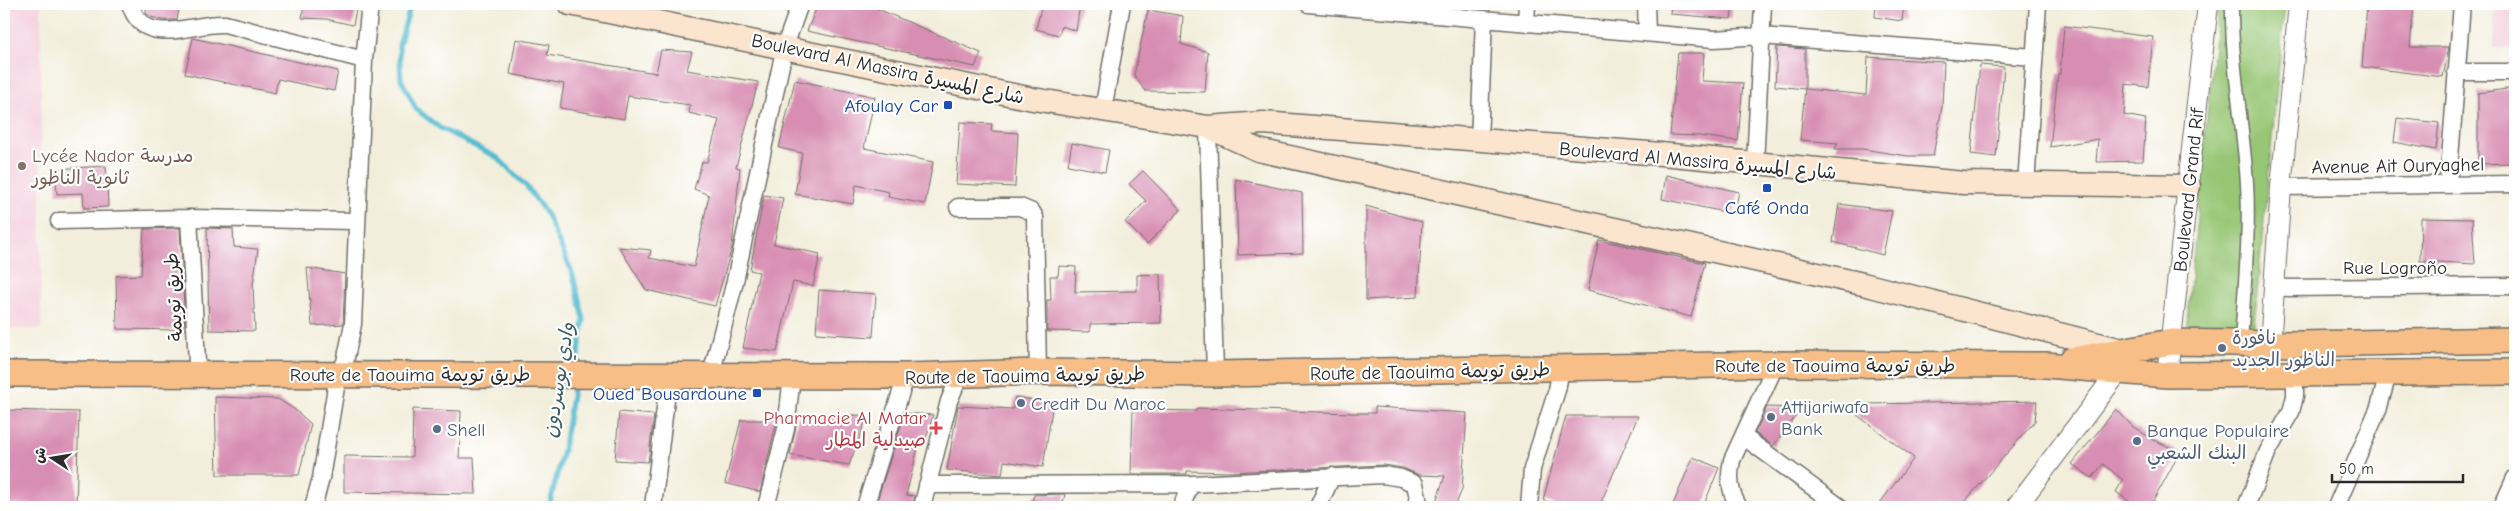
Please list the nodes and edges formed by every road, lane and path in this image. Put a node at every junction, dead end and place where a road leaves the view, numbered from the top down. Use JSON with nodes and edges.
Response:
{"nodes":[{"id":1,"x":130,"y":4,"type":"edge"},
{"id":2,"x":370,"y":4,"type":"edge"},
{"id":3,"x":570,"y":4,"type":"edge"},
{"id":4,"x":800,"y":4,"type":"edge"},
{"id":5,"x":1122,"y":4,"type":"edge"},
{"id":6,"x":1308,"y":4,"type":"edge"},
{"id":7,"x":1527,"y":4,"type":"edge"},
{"id":8,"x":1646,"y":4,"type":"edge"},
{"id":9,"x":1764,"y":4,"type":"edge"},
{"id":10,"x":2038,"y":4,"type":"edge"},
{"id":11,"x":2208,"y":4,"type":"edge"},
{"id":12,"x":2232,"y":4,"type":"edge"},
{"id":13,"x":2298,"y":4,"type":"edge"},
{"id":14,"x":2462,"y":4,"type":"edge"},
{"id":15,"x":1368,"y":6,"type":"edge"},
{"id":16,"x":1484,"y":19,"type":"junction"},
{"id":17,"x":1526,"y":22,"type":"junction"},
{"id":18,"x":1647,"y":33,"type":"junction"},
{"id":19,"x":1761,"y":36,"type":"junction"},
{"id":20,"x":785,"y":46,"type":"junction"},
{"id":21,"x":2034,"y":57,"type":"junction"},
{"id":22,"x":364,"y":60,"type":"junction"},
{"id":23,"x":2456,"y":72,"type":"junction"},
{"id":24,"x":2515,"y":72,"type":"edge"},
{"id":25,"x":1104,"y":110,"type":"junction"},
{"id":26,"x":1208,"y":127,"type":"junction"},
{"id":27,"x":1479,"y":142,"type":"junction"},
{"id":28,"x":1755,"y":164,"type":"junction"},
{"id":29,"x":2448,"y":184,"type":"junction"},
{"id":30,"x":2515,"y":184,"type":"edge"},
{"id":31,"x":2026,"y":185,"type":"junction"},
{"id":32,"x":2189,"y":186,"type":"junction"},
{"id":33,"x":2281,"y":187,"type":"junction"},
{"id":34,"x":958,"y":206,"type":"dead end"},
{"id":35,"x":189,"y":218,"type":"junction"},
{"id":36,"x":59,"y":221,"type":"dead end"},
{"id":37,"x":356,"y":221,"type":"junction"},
{"id":38,"x":2515,"y":286,"type":"edge"},
{"id":39,"x":2274,"y":288,"type":"junction"},
{"id":40,"x":2515,"y":340,"type":"edge"},
{"id":41,"x":2171,"y":342,"type":"junction"},
{"id":42,"x":2241,"y":343,"type":"junction"},
{"id":43,"x":2270,"y":344,"type":"junction"},
{"id":44,"x":2120,"y":361,"type":"junction"},
{"id":45,"x":1776,"y":364,"type":"junction"},
{"id":46,"x":1561,"y":369,"type":"junction"},
{"id":47,"x":1038,"y":372,"type":"junction"},
{"id":48,"x":2515,"y":372,"type":"edge"},
{"id":49,"x":195,"y":373,"type":"junction"},
{"id":50,"x":4,"y":374,"type":"edge"},
{"id":51,"x":1215,"y":374,"type":"junction"},
{"id":52,"x":2295,"y":374,"type":"junction"},
{"id":53,"x":2388,"y":374,"type":"junction"},
{"id":54,"x":669,"y":375,"type":"junction"},
{"id":55,"x":711,"y":375,"type":"junction"},
{"id":56,"x":960,"y":375,"type":"junction"},
{"id":57,"x":2167,"y":375,"type":"junction"},
{"id":58,"x":2268,"y":375,"type":"junction"},
{"id":59,"x":338,"y":376,"type":"junction"},
{"id":60,"x":792,"y":376,"type":"junction"},
{"id":61,"x":906,"y":376,"type":"junction"},
{"id":62,"x":1744,"y":437,"type":"junction"},
{"id":63,"x":1332,"y":476,"type":"junction"},
{"id":64,"x":2515,"y":478,"type":"edge"},
{"id":65,"x":1191,"y":484,"type":"junction"},
{"id":66,"x":927,"y":485,"type":"junction"},
{"id":67,"x":313,"y":507,"type":"edge"},
{"id":68,"x":653,"y":507,"type":"edge"},
{"id":69,"x":766,"y":507,"type":"edge"},
{"id":70,"x":864,"y":507,"type":"edge"},
{"id":71,"x":922,"y":507,"type":"edge"},
{"id":72,"x":1181,"y":507,"type":"edge"},
{"id":73,"x":1318,"y":507,"type":"edge"},
{"id":74,"x":1415,"y":507,"type":"edge"},
{"id":75,"x":1529,"y":507,"type":"edge"},
{"id":76,"x":1739,"y":507,"type":"edge"},
{"id":77,"x":1840,"y":507,"type":"edge"},
{"id":78,"x":2016,"y":507,"type":"edge"},
{"id":79,"x":2246,"y":507,"type":"edge"},
{"id":80,"x":2336,"y":507,"type":"edge"},
{"id":81,"x":2502,"y":507,"type":"edge"}],
"edges":[{"from":1,"to":22,"type":"street"},
{"from":2,"to":22,"type":"street"},
{"from":3,"to":20,"type":"main road","name":"Boulevard Al Massira شارع المسيرة"},
{"from":4,"to":20,"type":"street"},
{"from":5,"to":25,"type":"street"},
{"from":6,"to":15,"type":"street"},
{"from":7,"to":17,"type":"street"},
{"from":8,"to":18,"type":"street"},
{"from":9,"to":19,"type":"street"},
{"from":10,"to":21,"type":"street"},
{"from":11,"to":32,"type":"street","name":"Boulevard Grand Rif"},
{"from":12,"to":42,"type":"street"},
{"from":13,"to":33,"type":"street"},
{"from":14,"to":23,"type":"street"},
{"from":15,"to":16,"type":"street"},
{"from":16,"to":17,"type":"street"},
{"from":16,"to":27,"type":"street"},
{"from":17,"to":18,"type":"street"},
{"from":18,"to":19,"type":"street"},
{"from":19,"to":21,"type":"street"},
{"from":19,"to":28,"type":"street"},
{"from":20,"to":25,"type":"main road","name":"Boulevard Al Massira شارع المسيرة"},
{"from":20,"to":55,"type":"street"},
{"from":21,"to":31,"type":"street"},
{"from":22,"to":37,"type":"street"},
{"from":23,"to":24,"type":"street"},
{"from":23,"to":29,"type":"street"},
{"from":25,"to":26,"type":"main road","name":"Boulevard Al Massira شارع المسيرة"},
{"from":26,"to":27,"type":"main road","name":"Boulevard Al Massira شارع المسيرة"},
{"from":26,"to":44,"type":"main road","name":"Boulevard Al Massira شارع المسيرة"},
{"from":26,"to":51,"type":"street"},
{"from":27,"to":28,"type":"main road","name":"Boulevard Al Massira شارع المسيرة"},
{"from":28,"to":31,"type":"main road","name":"Boulevard Al Massira شارع المسيرة"},
{"from":29,"to":30,"type":"street","name":"Avenue Ait Ouryaghel"},
{"from":29,"to":33,"type":"street","name":"Avenue Ait Ouryaghel"},
{"from":31,"to":32,"type":"main road","name":"Boulevard Al Massira شارع المسيرة"},
{"from":32,"to":41,"type":"street","name":"Boulevard Grand Rif"},
{"from":33,"to":39,"type":"street"},
{"from":34,"to":47,"type":"street"},
{"from":35,"to":36,"type":"street"},
{"from":35,"to":37,"type":"street"},
{"from":35,"to":49,"type":"street","name":"طريق تويمة"},
{"from":37,"to":59,"type":"street"},
{"from":38,"to":39,"type":"street","name":"Rue Logroño"},
{"from":39,"to":43,"type":"street"},
{"from":40,"to":43,"type":"main road","name":"Route de Taouima طريق تويمة"},
{"from":41,"to":42,"type":"main road","name":"Route de Taouima طريق تويمة"},
{"from":41,"to":44,"type":"main road","name":"Route de Taouima طريق تويمة"},
{"from":41,"to":57,"type":"street","name":"Boulevard Grand Rif"},
{"from":42,"to":43,"type":"main road","name":"Route de Taouima طريق تويمة"},
{"from":43,"to":58,"type":"street"},
{"from":44,"to":45,"type":"main road","name":"Route de Taouima طريق تويمة"},
{"from":44,"to":57,"type":"main road","name":"Route de Taouima طريق تويمة"},
{"from":44,"to":78,"type":"street"},
{"from":45,"to":46,"type":"main road","name":"Route de Taouima طريق تويمة"},
{"from":45,"to":62,"type":"street"},
{"from":46,"to":51,"type":"main road","name":"Route de Taouima طريق تويمة"},
{"from":46,"to":75,"type":"street"},
{"from":47,"to":51,"type":"main road","name":"Route de Taouima طريق تويمة"},
{"from":47,"to":56,"type":"main road","name":"Route de Taouima طريق تويمة"},
{"from":48,"to":53,"type":"main road","name":"Route de Taouima طريق تويمة"},
{"from":49,"to":50,"type":"main road","name":"Route de Taouima طريق تويمة"},
{"from":49,"to":59,"type":"main road","name":"Route de Taouima طريق تويمة"},
{"from":52,"to":53,"type":"main road","name":"Route de Taouima طريق تويمة"},
{"from":52,"to":58,"type":"main road","name":"Route de Taouima طريق تويمة"},
{"from":52,"to":79,"type":"street"},
{"from":53,"to":80,"type":"street"},
{"from":54,"to":55,"type":"main road","name":"Route de Taouima طريق تويمة"},
{"from":54,"to":59,"type":"main road","name":"Route de Taouima طريق تويمة"},
{"from":54,"to":68,"type":"street"},
{"from":55,"to":60,"type":"main road","name":"Route de Taouima طريق تويمة"},
{"from":56,"to":61,"type":"main road","name":"Route de Taouima طريق تويمة"},
{"from":56,"to":66,"type":"street"},
{"from":57,"to":58,"type":"main road","name":"Route de Taouima طريق تويمة"},
{"from":59,"to":67,"type":"street"},
{"from":60,"to":61,"type":"main road","name":"Route de Taouima طريق تويمة"},
{"from":60,"to":69,"type":"street"},
{"from":61,"to":70,"type":"street"},
{"from":62,"to":76,"type":"street"},
{"from":62,"to":77,"type":"street"},
{"from":63,"to":65,"type":"street"},
{"from":63,"to":73,"type":"street"},
{"from":63,"to":74,"type":"street"},
{"from":64,"to":81,"type":"street"},
{"from":65,"to":66,"type":"street"},
{"from":65,"to":72,"type":"street"},
{"from":66,"to":71,"type":"street"}]}
